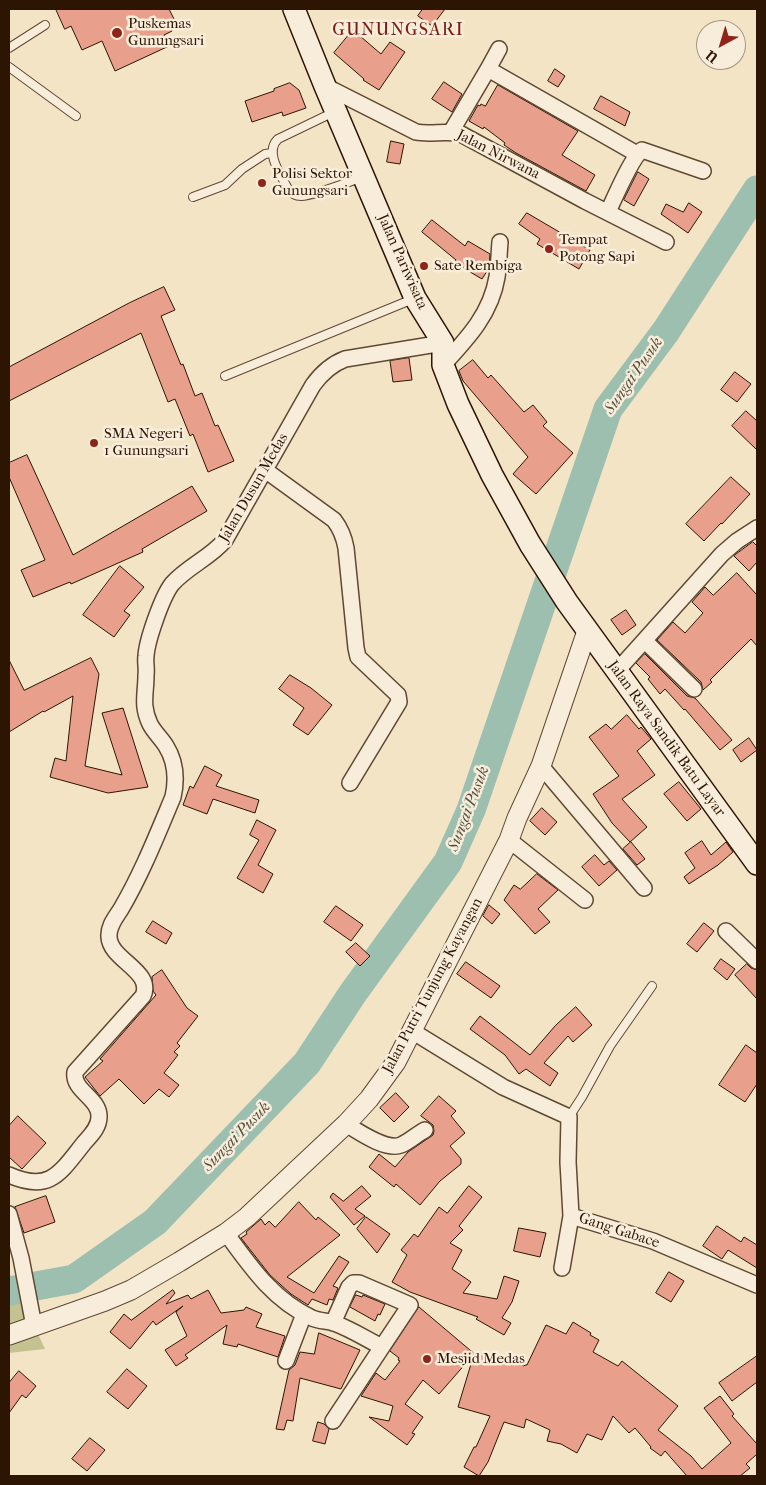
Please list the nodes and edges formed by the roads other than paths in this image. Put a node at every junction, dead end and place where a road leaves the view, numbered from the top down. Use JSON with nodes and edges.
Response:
{"nodes":[{"id":1,"x":294,"y":9,"type":"edge"},
{"id":2,"x":45,"y":25,"type":"dead end"},
{"id":3,"x":9,"y":48,"type":"edge"},
{"id":4,"x":499,"y":49,"type":"dead end"},
{"id":5,"x":9,"y":67,"type":"edge"},
{"id":6,"x":488,"y":70,"type":"junction"},
{"id":7,"x":325,"y":86,"type":"junction"},
{"id":8,"x":336,"y":111,"type":"junction"},
{"id":9,"x":76,"y":116,"type":"dead end"},
{"id":10,"x":451,"y":132,"type":"junction"},
{"id":11,"x":272,"y":153,"type":"junction"},
{"id":12,"x":637,"y":154,"type":"junction"},
{"id":13,"x":703,"y":170,"type":"dead end"},
{"id":14,"x":364,"y":176,"type":"junction"},
{"id":15,"x":193,"y":196,"type":"dead end"},
{"id":16,"x":608,"y":212,"type":"junction"},
{"id":17,"x":500,"y":242,"type":"dead end"},
{"id":18,"x":666,"y":242,"type":"dead end"},
{"id":19,"x":415,"y":298,"type":"junction"},
{"id":20,"x":443,"y":343,"type":"junction"},
{"id":21,"x":443,"y":365,"type":"junction"},
{"id":22,"x":225,"y":376,"type":"dead end"},
{"id":23,"x":265,"y":470,"type":"junction"},
{"id":24,"x":757,"y":528,"type":"edge"},
{"id":25,"x":576,"y":615,"type":"junction"},
{"id":26,"x":645,"y":641,"type":"junction"},
{"id":27,"x":616,"y":672,"type":"junction"},
{"id":28,"x":694,"y":689,"type":"dead end"},
{"id":29,"x":541,"y":766,"type":"junction"},
{"id":30,"x":350,"y":783,"type":"dead end"},
{"id":31,"x":508,"y":840,"type":"junction"},
{"id":32,"x":757,"y":864,"type":"edge"},
{"id":33,"x":644,"y":888,"type":"dead end"},
{"id":34,"x":584,"y":900,"type":"dead end"},
{"id":35,"x":726,"y":931,"type":"dead end"},
{"id":36,"x":757,"y":961,"type":"edge"},
{"id":37,"x":652,"y":986,"type":"dead end"},
{"id":38,"x":412,"y":1031,"type":"junction"},
{"id":39,"x":569,"y":1117,"type":"junction"},
{"id":40,"x":346,"y":1124,"type":"junction"},
{"id":41,"x":425,"y":1130,"type":"dead end"},
{"id":42,"x":9,"y":1175,"type":"edge"},
{"id":43,"x":9,"y":1214,"type":"edge"},
{"id":44,"x":571,"y":1216,"type":"junction"},
{"id":45,"x":226,"y":1233,"type":"junction"},
{"id":46,"x":562,"y":1268,"type":"dead end"},
{"id":47,"x":757,"y":1285,"type":"edge"},
{"id":48,"x":304,"y":1314,"type":"junction"},
{"id":49,"x":33,"y":1321,"type":"junction"},
{"id":50,"x":333,"y":1323,"type":"junction"},
{"id":51,"x":9,"y":1335,"type":"edge"},
{"id":52,"x":382,"y":1346,"type":"junction"},
{"id":53,"x":286,"y":1361,"type":"dead end"},
{"id":54,"x":333,"y":1421,"type":"dead end"}],
"edges":[{"from":1,"to":7,"type":"main road","name":"Jalan Pariwisata"},
{"from":2,"to":3,"type":"lane"},
{"from":4,"to":6,"type":"street"},
{"from":5,"to":9,"type":"lane"},
{"from":6,"to":10,"type":"street"},
{"from":6,"to":12,"type":"street"},
{"from":7,"to":8,"type":"main road","name":"Jalan Pariwisata"},
{"from":7,"to":10,"type":"street","name":"Jalan Nirwana"},
{"from":8,"to":11,"type":"lane"},
{"from":8,"to":14,"type":"main road","name":"Jalan Pariwisata"},
{"from":10,"to":16,"type":"street","name":"Jalan Nirwana"},
{"from":11,"to":14,"type":"lane"},
{"from":11,"to":15,"type":"lane"},
{"from":12,"to":13,"type":"street"},
{"from":12,"to":16,"type":"street"},
{"from":14,"to":19,"type":"main road","name":"Jalan Pariwisata"},
{"from":16,"to":18,"type":"street","name":"Jalan Nirwana"},
{"from":17,"to":21,"type":"street"},
{"from":19,"to":20,"type":"main road","name":"Jalan Pariwisata"},
{"from":19,"to":22,"type":"lane"},
{"from":20,"to":21,"type":"main road"},
{"from":20,"to":23,"type":"street","name":"Jalan Dusun Medas"},
{"from":21,"to":25,"type":"main road"},
{"from":23,"to":30,"type":"street"},
{"from":23,"to":42,"type":"street","name":"Jalan Dusun Medas"},
{"from":24,"to":26,"type":"street"},
{"from":25,"to":27,"type":"main road","name":"Jalan Raya Sandik Batu Layar"},
{"from":25,"to":29,"type":"street","name":"Jalan Putri Tunjung Kayangan"},
{"from":26,"to":27,"type":"street"},
{"from":26,"to":28,"type":"street"},
{"from":27,"to":32,"type":"main road","name":"Jalan Raya Sandik Batu Layar"},
{"from":29,"to":31,"type":"street","name":"Jalan Putri Tunjung Kayangan"},
{"from":29,"to":33,"type":"street"},
{"from":31,"to":34,"type":"street"},
{"from":31,"to":38,"type":"street","name":"Jalan Putri Tunjung Kayangan"},
{"from":35,"to":36,"type":"street"},
{"from":37,"to":39,"type":"lane"},
{"from":38,"to":39,"type":"street"},
{"from":38,"to":40,"type":"street","name":"Jalan Putri Tunjung Kayangan"},
{"from":39,"to":44,"type":"street","name":"Gang Gabace"},
{"from":40,"to":41,"type":"street"},
{"from":40,"to":45,"type":"street","name":"Jalan Putri Tunjung Kayangan"},
{"from":43,"to":49,"type":"street"},
{"from":44,"to":46,"type":"street"},
{"from":44,"to":47,"type":"street","name":"Gang Gabace"},
{"from":45,"to":48,"type":"street"},
{"from":45,"to":49,"type":"street","name":"Jalan Putri Tunjung Kayangan"},
{"from":48,"to":50,"type":"street"},
{"from":48,"to":53,"type":"street"},
{"from":49,"to":51,"type":"street","name":"Jalan Putri Tunjung Kayangan"},
{"from":50,"to":52,"type":"street"},
{"from":50,"to":52,"type":"street"},
{"from":52,"to":54,"type":"street"}]}
